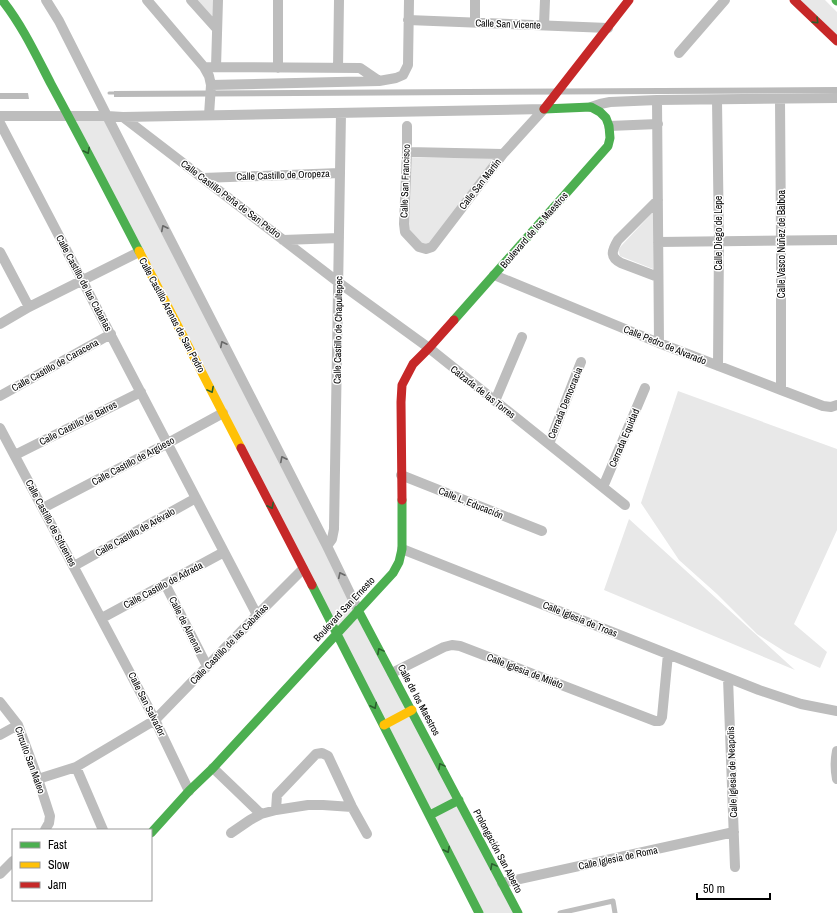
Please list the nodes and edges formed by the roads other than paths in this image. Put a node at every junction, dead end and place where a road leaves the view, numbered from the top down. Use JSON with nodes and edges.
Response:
{"nodes":[{"id":1,"x":2,"y":0,"type":"edge"},
{"id":2,"x":46,"y":0,"type":"edge"},
{"id":3,"x":147,"y":0,"type":"edge"},
{"id":4,"x":191,"y":0,"type":"edge"},
{"id":5,"x":218,"y":0,"type":"edge"},
{"id":6,"x":278,"y":0,"type":"edge"},
{"id":7,"x":339,"y":0,"type":"edge"},
{"id":8,"x":409,"y":0,"type":"edge"},
{"id":9,"x":475,"y":0,"type":"edge"},
{"id":10,"x":545,"y":0,"type":"edge"},
{"id":11,"x":629,"y":0,"type":"edge"},
{"id":12,"x":725,"y":0,"type":"edge"},
{"id":13,"x":794,"y":0,"type":"edge"},
{"id":14,"x":408,"y":20,"type":"junction"},
{"id":15,"x":474,"y":23,"type":"junction"},
{"id":16,"x":544,"y":26,"type":"junction"},
{"id":17,"x":608,"y":28,"type":"junction"},
{"id":18,"x":217,"y":29,"type":"junction"},
{"id":19,"x":837,"y":41,"type":"edge"},
{"id":20,"x":679,"y":53,"type":"dead end"},
{"id":21,"x":204,"y":67,"type":"junction"},
{"id":22,"x":216,"y":67,"type":"junction"},
{"id":23,"x":278,"y":68,"type":"junction"},
{"id":24,"x":338,"y":68,"type":"junction"},
{"id":25,"x":379,"y":81,"type":"junction"},
{"id":26,"x":210,"y":92,"type":"junction"},
{"id":27,"x":837,"y":98,"type":"edge"},
{"id":28,"x":780,"y":99,"type":"junction"},
{"id":29,"x":658,"y":100,"type":"junction"},
{"id":30,"x":717,"y":100,"type":"junction"},
{"id":31,"x":591,"y":107,"type":"junction"},
{"id":32,"x":544,"y":108,"type":"junction"},
{"id":33,"x":341,"y":113,"type":"junction"},
{"id":34,"x":209,"y":115,"type":"junction"},
{"id":35,"x":0,"y":116,"type":"edge"},
{"id":36,"x":69,"y":116,"type":"junction"},
{"id":37,"x":107,"y":116,"type":"junction"},
{"id":38,"x":123,"y":117,"type":"junction"},
{"id":39,"x":0,"y":123,"type":"edge"},
{"id":40,"x":658,"y":124,"type":"junction"},
{"id":41,"x":407,"y":126,"type":"dead end"},
{"id":42,"x":609,"y":126,"type":"junction"},
{"id":43,"x":407,"y":152,"type":"junction"},
{"id":44,"x":503,"y":154,"type":"junction"},
{"id":45,"x":340,"y":173,"type":"junction"},
{"id":46,"x":203,"y":178,"type":"junction"},
{"id":47,"x":658,"y":200,"type":"junction"},
{"id":48,"x":339,"y":238,"type":"junction"},
{"id":49,"x":283,"y":240,"type":"junction"},
{"id":50,"x":837,"y":240,"type":"edge"},
{"id":51,"x":782,"y":241,"type":"junction"},
{"id":52,"x":658,"y":242,"type":"junction"},
{"id":53,"x":719,"y":242,"type":"junction"},
{"id":54,"x":426,"y":249,"type":"joint"},
{"id":55,"x":0,"y":252,"type":"edge"},
{"id":56,"x":139,"y":252,"type":"junction"},
{"id":57,"x":494,"y":275,"type":"junction"},
{"id":58,"x":658,"y":277,"type":"junction"},
{"id":59,"x":82,"y":281,"type":"junction"},
{"id":60,"x":338,"y":282,"type":"junction"},
{"id":61,"x":29,"y":307,"type":"junction"},
{"id":62,"x":0,"y":324,"type":"edge"},
{"id":63,"x":110,"y":334,"type":"junction"},
{"id":64,"x":522,"y":337,"type":"dead end"},
{"id":65,"x":659,"y":343,"type":"junction"},
{"id":66,"x":429,"y":348,"type":"junction"},
{"id":67,"x":581,"y":362,"type":"dead end"},
{"id":68,"x":718,"y":366,"type":"junction"},
{"id":69,"x":644,"y":388,"type":"dead end"},
{"id":70,"x":781,"y":390,"type":"junction"},
{"id":71,"x":141,"y":392,"type":"junction"},
{"id":72,"x":0,"y":396,"type":"edge"},
{"id":73,"x":495,"y":401,"type":"junction"},
{"id":74,"x":837,"y":405,"type":"edge"},
{"id":75,"x":223,"y":413,"type":"junction"},
{"id":76,"x":0,"y":428,"type":"edge"},
{"id":77,"x":168,"y":443,"type":"junction"},
{"id":78,"x":549,"y":444,"type":"junction"},
{"id":79,"x":15,"y":454,"type":"junction"},
{"id":80,"x":401,"y":475,"type":"junction"},
{"id":81,"x":603,"y":487,"type":"junction"},
{"id":82,"x":196,"y":498,"type":"junction"},
{"id":83,"x":625,"y":505,"type":"dead end"},
{"id":84,"x":43,"y":508,"type":"junction"},
{"id":85,"x":542,"y":530,"type":"dead end"},
{"id":86,"x":327,"y":546,"type":"junction"},
{"id":87,"x":402,"y":549,"type":"junction"},
{"id":88,"x":224,"y":552,"type":"junction"},
{"id":89,"x":74,"y":566,"type":"junction"},
{"id":90,"x":304,"y":569,"type":"junction"},
{"id":91,"x":165,"y":584,"type":"junction"},
{"id":92,"x":358,"y":610,"type":"junction"},
{"id":93,"x":257,"y":615,"type":"junction"},
{"id":94,"x":102,"y":618,"type":"junction"},
{"id":95,"x":337,"y":634,"type":"junction"},
{"id":96,"x":668,"y":654,"type":"junction"},
{"id":97,"x":207,"y":666,"type":"junction"},
{"id":98,"x":392,"y":673,"type":"junction"},
{"id":99,"x":728,"y":678,"type":"junction"},
{"id":100,"x":0,"y":702,"type":"edge"},
{"id":101,"x":412,"y":710,"type":"junction"},
{"id":102,"x":837,"y":711,"type":"edge"},
{"id":103,"x":156,"y":720,"type":"junction"},
{"id":104,"x":18,"y":725,"type":"junction"},
{"id":105,"x":384,"y":725,"type":"junction"},
{"id":106,"x":0,"y":735,"type":"edge"},
{"id":107,"x":837,"y":751,"type":"edge"},
{"id":108,"x":76,"y":767,"type":"junction"},
{"id":109,"x":213,"y":768,"type":"junction"},
{"id":110,"x":38,"y":779,"type":"junction"},
{"id":111,"x":837,"y":779,"type":"edge"},
{"id":112,"x":189,"y":791,"type":"junction"},
{"id":113,"x":459,"y":800,"type":"junction"},
{"id":114,"x":352,"y":807,"type":"junction"},
{"id":115,"x":276,"y":810,"type":"junction"},
{"id":116,"x":261,"y":814,"type":"junction"},
{"id":117,"x":430,"y":815,"type":"junction"},
{"id":118,"x":47,"y":826,"type":"edge"},
{"id":119,"x":103,"y":829,"type":"edge"},
{"id":120,"x":152,"y":832,"type":"edge"},
{"id":121,"x":734,"y":832,"type":"junction"},
{"id":122,"x":230,"y":834,"type":"dead end"},
{"id":123,"x":367,"y":834,"type":"dead end"},
{"id":124,"x":12,"y":862,"type":"edge"},
{"id":125,"x":735,"y":867,"type":"dead end"},
{"id":126,"x":0,"y":874,"type":"edge"},
{"id":127,"x":502,"y":883,"type":"junction"},
{"id":128,"x":479,"y":913,"type":"edge"},
{"id":129,"x":518,"y":913,"type":"edge"},
{"id":130,"x":560,"y":913,"type":"edge"},
{"id":131,"x":615,"y":913,"type":"edge"}],
"edges":[{"from":1,"to":36,"type":"main road","name":"Calle Castillo Arenas de San Pedro"},
{"from":2,"to":37,"type":"street"},
{"from":3,"to":21,"type":"street"},
{"from":4,"to":18,"type":"street"},
{"from":5,"to":18,"type":"street"},
{"from":6,"to":23,"type":"street"},
{"from":7,"to":24,"type":"street"},
{"from":8,"to":14,"type":"street"},
{"from":9,"to":15,"type":"street"},
{"from":10,"to":16,"type":"street"},
{"from":11,"to":17,"type":"main road"},
{"from":12,"to":20,"type":"street"},
{"from":13,"to":19,"type":"main road","one_way":true},
{"from":14,"to":15,"type":"street","name":"Calle San Vicente"},
{"from":14,"to":25,"type":"street"},
{"from":15,"to":16,"type":"street","name":"Calle San Vicente"},
{"from":16,"to":17,"type":"street","name":"Calle San Vicente"},
{"from":17,"to":32,"type":"main road"},
{"from":18,"to":22,"type":"street"},
{"from":21,"to":22,"type":"street"},
{"from":21,"to":26,"type":"street"},
{"from":22,"to":23,"type":"street"},
{"from":23,"to":24,"type":"street"},
{"from":24,"to":25,"type":"street"},
{"from":25,"to":26,"type":"street"},
{"from":26,"to":34,"type":"street"},
{"from":27,"to":28,"type":"street"},
{"from":28,"to":30,"type":"street"},
{"from":28,"to":51,"type":"street","name":"Calle Vasco Núñez de Balboa"},
{"from":29,"to":30,"type":"street"},
{"from":29,"to":31,"type":"street"},
{"from":29,"to":40,"type":"street"},
{"from":30,"to":53,"type":"street","name":"Calle Diego de Lepe"},
{"from":31,"to":32,"type":"main road"},
{"from":31,"to":42,"type":"main road"},
{"from":32,"to":33,"type":"street"},
{"from":32,"to":44,"type":"street"},
{"from":33,"to":34,"type":"street"},
{"from":33,"to":45,"type":"street","name":"Calle Castillo de Chapultepec"},
{"from":34,"to":38,"type":"street"},
{"from":35,"to":36,"type":"street"},
{"from":36,"to":37,"type":"street"},
{"from":36,"to":56,"type":"main road","name":"Calle Castillo Arenas de San Pedro","one_way":true},
{"from":37,"to":38,"type":"street"},
{"from":86,"to":37,"type":"street","one_way":true},
{"from":38,"to":46,"type":"street","name":"Calle Castillo Peña de San Pedro"},
{"from":39,"to":59,"type":"street","name":"Calle Castillo de las Cabañas"},
{"from":40,"to":42,"type":"street"},
{"from":40,"to":47,"type":"street"},
{"from":41,"to":43,"type":"street","name":"Calle San Francisco"},
{"from":42,"to":57,"type":"main road","name":"Boulevard de los Maestros"},
{"from":43,"to":44,"type":"street","name":"Calle San Martín"},
{"from":43,"to":54,"type":"street","name":"Calle San Francisco"},
{"from":44,"to":54,"type":"street","name":"Calle San Martín"},
{"from":45,"to":46,"type":"street","name":"Calle Castillo de Oropeza"},
{"from":45,"to":48,"type":"street","name":"Calle Castillo de Chapultepec"},
{"from":46,"to":49,"type":"street","name":"Calle Castillo Peña de San Pedro"},
{"from":47,"to":52,"type":"street"},
{"from":47,"to":58,"type":"street"},
{"from":48,"to":49,"type":"street"},
{"from":48,"to":60,"type":"street","name":"Calle Castillo de Chapultepec"},
{"from":49,"to":60,"type":"street","name":"Calle Castillo Peña de San Pedro"},
{"from":50,"to":51,"type":"street"},
{"from":51,"to":53,"type":"street"},
{"from":51,"to":70,"type":"street","name":"Calle Vasco Núñez de Balboa"},
{"from":52,"to":53,"type":"street"},
{"from":52,"to":58,"type":"street"},
{"from":53,"to":68,"type":"street","name":"Calle Diego de Lepe"},
{"from":55,"to":61,"type":"street"},
{"from":56,"to":59,"type":"street"},
{"from":56,"to":75,"type":"main road","name":"Calle Castillo Arenas de San Pedro","one_way":true},
{"from":57,"to":65,"type":"street","name":"Calle Pedro de Alvarado"},
{"from":57,"to":66,"type":"main road","name":"Boulevard de los Maestros"},
{"from":58,"to":65,"type":"street"},
{"from":59,"to":61,"type":"street"},
{"from":59,"to":63,"type":"street","name":"Calle Castillo de las Cabañas"},
{"from":60,"to":66,"type":"street","name":"Calzada de las Torres"},
{"from":60,"to":86,"type":"street","name":"Calle Castillo de Chapultepec"},
{"from":61,"to":62,"type":"street"},
{"from":63,"to":71,"type":"street","name":"Calle Castillo de las Cabañas"},
{"from":63,"to":72,"type":"street","name":"Calle Castillo de Caracena"},
{"from":64,"to":73,"type":"street"},
{"from":65,"to":68,"type":"street","name":"Calle Pedro de Alvarado"},
{"from":66,"to":73,"type":"street","name":"Calzada de las Torres"},
{"from":66,"to":80,"type":"main road","name":"Boulevard San Ernesto"},
{"from":67,"to":78,"type":"street","name":"Cerrada Democracia"},
{"from":68,"to":70,"type":"street","name":"Calle Pedro de Alvarado"},
{"from":69,"to":81,"type":"street","name":"Cerrada Equidad"},
{"from":70,"to":74,"type":"street","name":"Calle Pedro de Alvarado"},
{"from":71,"to":77,"type":"street","name":"Calle Castillo de las Cabañas"},
{"from":71,"to":79,"type":"street","name":"Calle Castillo de Batres"},
{"from":73,"to":78,"type":"street","name":"Calzada de las Torres"},
{"from":75,"to":77,"type":"street","name":"Calle Castillo de Argüeso"},
{"from":75,"to":90,"type":"main road","name":"Calle Castillo Arenas de San Pedro","one_way":true},
{"from":76,"to":79,"type":"street","name":"Calle Castillo de Sifuentes"},
{"from":77,"to":82,"type":"street"},
{"from":77,"to":84,"type":"street","name":"Calle Castillo de Argüeso"},
{"from":78,"to":81,"type":"street","name":"Calzada de las Torres"},
{"from":79,"to":84,"type":"street","name":"Calle Castillo de Sifuentes"},
{"from":80,"to":85,"type":"street","name":"Calle L. Educación"},
{"from":80,"to":87,"type":"main road","name":"Boulevard San Ernesto"},
{"from":81,"to":83,"type":"street","name":"Calzada de las Torres"},
{"from":82,"to":88,"type":"street"},
{"from":82,"to":89,"type":"street","name":"Calle Castillo de Arévalo"},
{"from":84,"to":89,"type":"street","name":"Calle Castillo de Sifuentes"},
{"from":92,"to":86,"type":"street","one_way":true},
{"from":87,"to":92,"type":"main road","name":"Boulevard San Ernesto"},
{"from":87,"to":96,"type":"street","name":"Calle Iglesia de Troas"},
{"from":88,"to":91,"type":"street","name":"Calle Castillo de Adrada"},
{"from":88,"to":93,"type":"street"},
{"from":89,"to":94,"type":"street","name":"Calle Castillo de Sifuentes"},
{"from":90,"to":93,"type":"street","name":"Calle Castillo de las Cabañas"},
{"from":90,"to":95,"type":"main road","name":"Calle Castillo Arenas de San Pedro"},
{"from":91,"to":94,"type":"street","name":"Calle Castillo de Adrada"},
{"from":91,"to":97,"type":"street","name":"Calle de Almenar"},
{"from":92,"to":95,"type":"main road","name":"Boulevard San Ernesto"},
{"from":98,"to":92,"type":"main road","name":"Calle de los Maestros","one_way":true},
{"from":93,"to":97,"type":"street","name":"Calle Castillo de las Cabañas"},
{"from":94,"to":103,"type":"street","name":"Calle San Salvador"},
{"from":95,"to":105,"type":"main road","one_way":true},
{"from":95,"to":109,"type":"main road","name":"Boulevard San Ernesto"},
{"from":96,"to":98,"type":"street","name":"Calle Iglesia de Mileto"},
{"from":96,"to":99,"type":"street","name":"Calle Iglesia de Troas"},
{"from":97,"to":103,"type":"street","name":"Calle Castillo de las Cabañas"},
{"from":98,"to":101,"type":"main road","name":"Calle de los Maestros"},
{"from":99,"to":102,"type":"street","name":"Calle Iglesia de Troas"},
{"from":99,"to":121,"type":"street","name":"Calle Iglesia de Neapolis"},
{"from":100,"to":104,"type":"street","name":"Circuito San Mateo"},
{"from":101,"to":105,"type":"main road"},
{"from":113,"to":101,"type":"main road","name":"Calle de los Maestros","one_way":true},
{"from":103,"to":108,"type":"street","name":"Calle Castillo de las Cabañas"},
{"from":103,"to":112,"type":"street","name":"Calle San Salvador"},
{"from":104,"to":106,"type":"street"},
{"from":104,"to":110,"type":"street","name":"Circuito San Mateo"},
{"from":105,"to":117,"type":"main road"},
{"from":107,"to":111,"type":"street"},
{"from":108,"to":110,"type":"street","name":"Calle Castillo de las Cabañas"},
{"from":108,"to":119,"type":"street"},
{"from":109,"to":112,"type":"main road","name":"Boulevard San Ernesto"},
{"from":109,"to":116,"type":"street"},
{"from":110,"to":118,"type":"street","name":"Circuito San Mateo"},
{"from":112,"to":120,"type":"main road","name":"Boulevard San Ernesto"},
{"from":113,"to":117,"type":"main road"},
{"from":127,"to":113,"type":"main road","name":"Prolongación San Alberto","one_way":true},
{"from":114,"to":115,"type":"street"},
{"from":114,"to":115,"type":"street"},
{"from":114,"to":123,"type":"street"},
{"from":115,"to":116,"type":"street"},
{"from":116,"to":122,"type":"street"},
{"from":117,"to":128,"type":"main road","one_way":true},
{"from":121,"to":125,"type":"street","name":"Calle Iglesia de Neapolis"},
{"from":121,"to":127,"type":"street","name":"Calle Iglesia de Roma"},
{"from":124,"to":126,"type":"street"},
{"from":127,"to":129,"type":"main road","name":"Prolongación San Alberto"},
{"from":130,"to":131,"type":"lane"}]}
